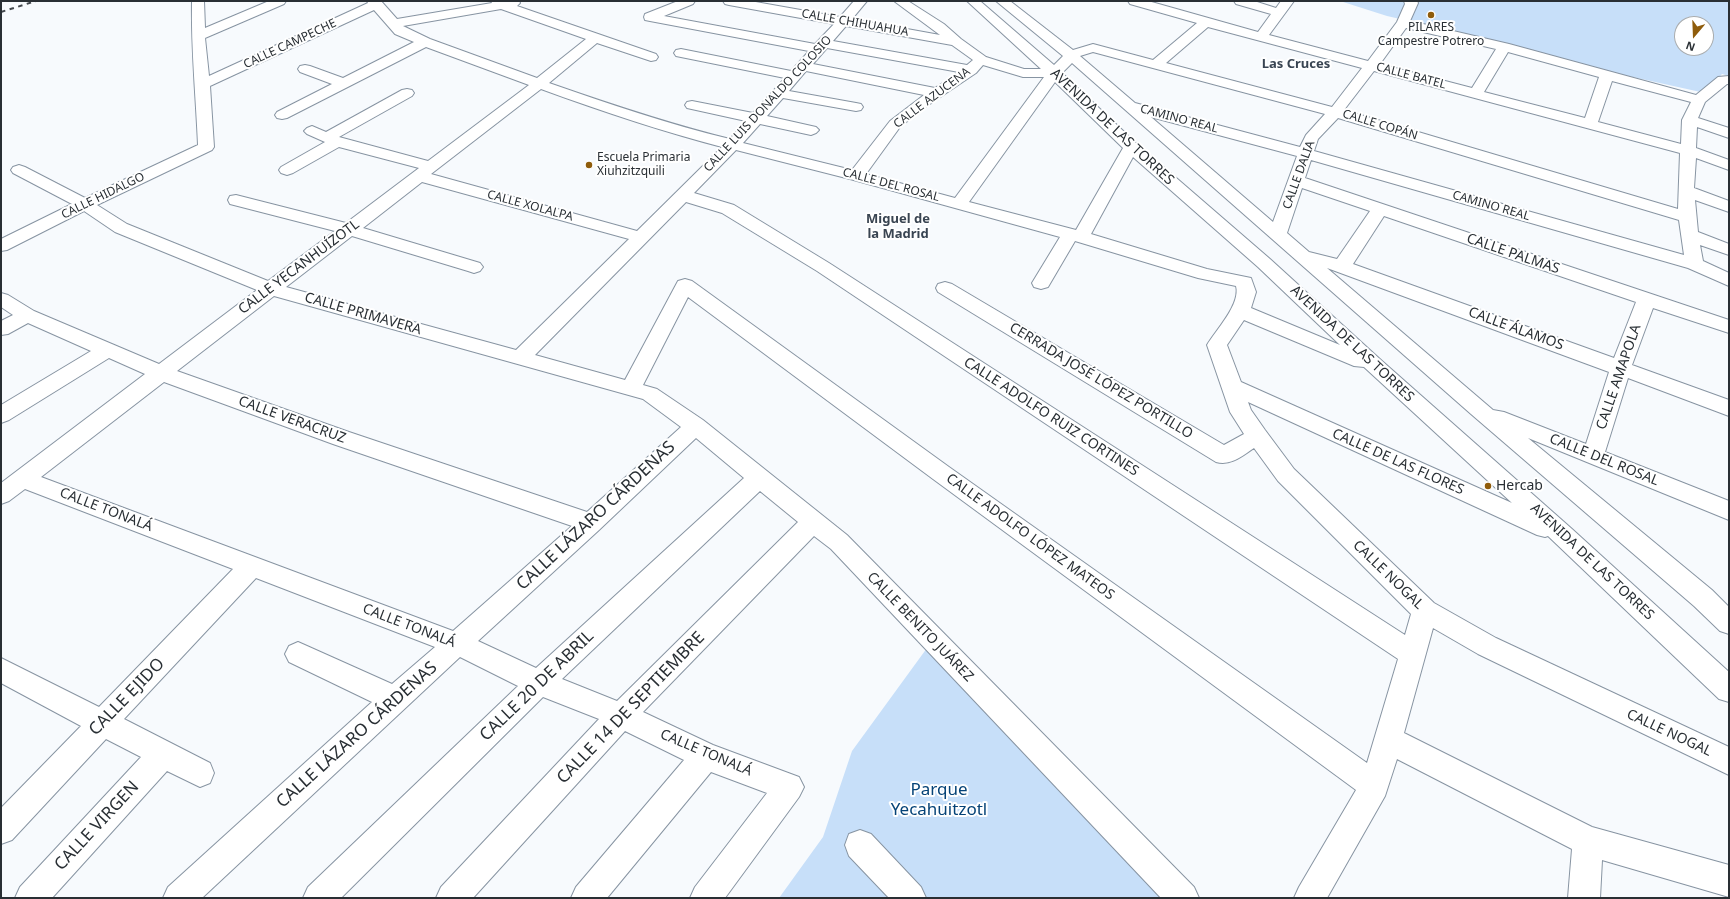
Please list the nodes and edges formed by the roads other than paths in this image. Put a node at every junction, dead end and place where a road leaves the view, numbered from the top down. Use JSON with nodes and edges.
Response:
{"nodes":[{"id":1,"x":198,"y":1,"type":"edge"},
{"id":2,"x":280,"y":1,"type":"edge"},
{"id":3,"x":521,"y":1,"type":"edge"},
{"id":4,"x":689,"y":1,"type":"edge"},
{"id":5,"x":729,"y":1,"type":"edge"},
{"id":6,"x":861,"y":1,"type":"edge"},
{"id":7,"x":900,"y":1,"type":"edge"},
{"id":8,"x":973,"y":1,"type":"edge"},
{"id":9,"x":1002,"y":1,"type":"edge"},
{"id":10,"x":1134,"y":1,"type":"edge"},
{"id":11,"x":1240,"y":1,"type":"edge"},
{"id":12,"x":1288,"y":1,"type":"edge"},
{"id":13,"x":1410,"y":1,"type":"edge"},
{"id":14,"x":375,"y":3,"type":"edge"},
{"id":15,"x":501,"y":3,"type":"edge"},
{"id":16,"x":1278,"y":12,"type":"junction"},
{"id":17,"x":844,"y":21,"type":"junction"},
{"id":18,"x":1206,"y":22,"type":"junction"},
{"id":19,"x":1403,"y":23,"type":"junction"},
{"id":20,"x":393,"y":24,"type":"junction"},
{"id":21,"x":198,"y":36,"type":"junction"},
{"id":22,"x":1261,"y":36,"type":"junction"},
{"id":23,"x":596,"y":38,"type":"junction"},
{"id":24,"x":425,"y":42,"type":"junction"},
{"id":25,"x":956,"y":42,"type":"junction"},
{"id":26,"x":820,"y":46,"type":"junction"},
{"id":27,"x":1504,"y":47,"type":"junction"},
{"id":28,"x":681,"y":53,"type":"dead end"},
{"id":29,"x":1071,"y":56,"type":"junction"},
{"id":30,"x":651,"y":57,"type":"dead end"},
{"id":31,"x":1156,"y":64,"type":"junction"},
{"id":32,"x":976,"y":65,"type":"junction"},
{"id":33,"x":1372,"y":65,"type":"junction"},
{"id":34,"x":305,"y":69,"type":"dead end"},
{"id":35,"x":798,"y":71,"type":"junction"},
{"id":36,"x":1054,"y":73,"type":"junction"},
{"id":37,"x":1607,"y":75,"type":"junction"},
{"id":38,"x":1729,"y":80,"type":"edge"},
{"id":39,"x":203,"y":84,"type":"junction"},
{"id":40,"x":345,"y":84,"type":"junction"},
{"id":41,"x":539,"y":84,"type":"junction"},
{"id":42,"x":776,"y":89,"type":"junction"},
{"id":43,"x":406,"y":93,"type":"dead end"},
{"id":44,"x":936,"y":93,"type":"junction"},
{"id":45,"x":1476,"y":93,"type":"junction"},
{"id":46,"x":1710,"y":96,"type":"junction"},
{"id":47,"x":692,"y":105,"type":"dead end"},
{"id":48,"x":1127,"y":105,"type":"junction"},
{"id":49,"x":856,"y":107,"type":"dead end"},
{"id":50,"x":1335,"y":112,"type":"junction"},
{"id":51,"x":282,"y":115,"type":"dead end"},
{"id":52,"x":755,"y":119,"type":"junction"},
{"id":53,"x":1690,"y":120,"type":"junction"},
{"id":54,"x":1590,"y":124,"type":"junction"},
{"id":55,"x":811,"y":130,"type":"dead end"},
{"id":56,"x":1729,"y":133,"type":"edge"},
{"id":57,"x":325,"y":137,"type":"junction"},
{"id":58,"x":733,"y":145,"type":"junction"},
{"id":59,"x":1131,"y":147,"type":"junction"},
{"id":60,"x":1687,"y":150,"type":"junction"},
{"id":61,"x":1305,"y":152,"type":"junction"},
{"id":62,"x":1729,"y":165,"type":"edge"},
{"id":63,"x":19,"y":170,"type":"dead end"},
{"id":64,"x":287,"y":170,"type":"dead end"},
{"id":65,"x":425,"y":171,"type":"junction"},
{"id":66,"x":856,"y":176,"type":"junction"},
{"id":67,"x":1297,"y":181,"type":"junction"},
{"id":68,"x":1686,"y":191,"type":"junction"},
{"id":69,"x":682,"y":195,"type":"junction"},
{"id":70,"x":236,"y":200,"type":"dead end"},
{"id":71,"x":85,"y":204,"type":"junction"},
{"id":72,"x":959,"y":204,"type":"junction"},
{"id":73,"x":1729,"y":207,"type":"edge"},
{"id":74,"x":1380,"y":209,"type":"junction"},
{"id":75,"x":1687,"y":217,"type":"junction"},
{"id":76,"x":349,"y":229,"type":"junction"},
{"id":77,"x":1075,"y":235,"type":"junction"},
{"id":78,"x":1690,"y":235,"type":"junction"},
{"id":79,"x":1277,"y":236,"type":"junction"},
{"id":80,"x":640,"y":237,"type":"junction"},
{"id":81,"x":1,"y":246,"type":"edge"},
{"id":82,"x":1729,"y":250,"type":"edge"},
{"id":83,"x":1302,"y":256,"type":"junction"},
{"id":84,"x":1264,"y":263,"type":"junction"},
{"id":85,"x":1694,"y":264,"type":"junction"},
{"id":86,"x":1342,"y":266,"type":"junction"},
{"id":87,"x":474,"y":267,"type":"dead end"},
{"id":88,"x":1729,"y":280,"type":"edge"},
{"id":89,"x":1244,"y":282,"type":"junction"},
{"id":90,"x":1041,"y":283,"type":"dead end"},
{"id":91,"x":271,"y":288,"type":"junction"},
{"id":92,"x":945,"y":288,"type":"dead end"},
{"id":93,"x":1,"y":299,"type":"edge"},
{"id":94,"x":1646,"y":299,"type":"junction"},
{"id":95,"x":1240,"y":311,"type":"junction"},
{"id":96,"x":27,"y":315,"type":"junction"},
{"id":97,"x":1729,"y":327,"type":"edge"},
{"id":98,"x":1,"y":329,"type":"edge"},
{"id":99,"x":108,"y":350,"type":"junction"},
{"id":100,"x":520,"y":358,"type":"junction"},
{"id":101,"x":1374,"y":366,"type":"junction"},
{"id":102,"x":1621,"y":367,"type":"junction"},
{"id":103,"x":161,"y":373,"type":"junction"},
{"id":104,"x":1233,"y":387,"type":"junction"},
{"id":105,"x":631,"y":388,"type":"junction"},
{"id":106,"x":1729,"y":408,"type":"edge"},
{"id":107,"x":1478,"y":410,"type":"junction"},
{"id":108,"x":1,"y":415,"type":"edge"},
{"id":109,"x":694,"y":426,"type":"junction"},
{"id":110,"x":1257,"y":436,"type":"junction"},
{"id":111,"x":1593,"y":455,"type":"junction"},
{"id":112,"x":759,"y":478,"type":"junction"},
{"id":113,"x":23,"y":479,"type":"junction"},
{"id":114,"x":1,"y":495,"type":"edge"},
{"id":115,"x":1729,"y":511,"type":"edge"},
{"id":116,"x":813,"y":522,"type":"junction"},
{"id":117,"x":591,"y":523,"type":"junction"},
{"id":118,"x":1564,"y":536,"type":"junction"},
{"id":119,"x":252,"y":566,"type":"junction"},
{"id":120,"x":1703,"y":598,"type":"junction"},
{"id":121,"x":1729,"y":610,"type":"edge"},
{"id":122,"x":1426,"y":612,"type":"junction"},
{"id":123,"x":1729,"y":623,"type":"edge"},
{"id":124,"x":458,"y":644,"type":"junction"},
{"id":125,"x":298,"y":654,"type":"dead end"},
{"id":126,"x":1412,"y":654,"type":"junction"},
{"id":127,"x":1,"y":670,"type":"edge"},
{"id":128,"x":538,"y":683,"type":"junction"},
{"id":129,"x":1729,"y":690,"type":"edge"},
{"id":130,"x":395,"y":699,"type":"junction"},
{"id":131,"x":621,"y":715,"type":"junction"},
{"id":132,"x":103,"y":723,"type":"junction"},
{"id":133,"x":1389,"y":740,"type":"junction"},
{"id":134,"x":163,"y":754,"type":"junction"},
{"id":135,"x":706,"y":756,"type":"junction"},
{"id":136,"x":1729,"y":761,"type":"edge"},
{"id":137,"x":200,"y":773,"type":"dead end"},
{"id":138,"x":1375,"y":786,"type":"junction"},
{"id":139,"x":1,"y":829,"type":"edge"},
{"id":140,"x":1588,"y":842,"type":"junction"},
{"id":141,"x":860,"y":845,"type":"dead end"},
{"id":142,"x":1729,"y":881,"type":"edge"},
{"id":143,"x":31,"y":898,"type":"edge"},
{"id":144,"x":179,"y":898,"type":"edge"},
{"id":145,"x":319,"y":898,"type":"edge"},
{"id":146,"x":452,"y":898,"type":"edge"},
{"id":147,"x":587,"y":898,"type":"edge"},
{"id":148,"x":706,"y":898,"type":"edge"},
{"id":149,"x":910,"y":898,"type":"edge"},
{"id":150,"x":1183,"y":898,"type":"edge"},
{"id":151,"x":1310,"y":898,"type":"edge"},
{"id":152,"x":1584,"y":898,"type":"edge"}],
"edges":[{"from":1,"to":21,"type":"street"},
{"from":2,"to":21,"type":"street"},
{"from":3,"to":15,"type":"street"},
{"from":4,"to":26,"type":"street"},
{"from":5,"to":17,"type":"street","name":"CALLE CHIHUAHUA"},
{"from":6,"to":17,"type":"street","name":"CALLE LUIS DONALDO COLOSIO"},
{"from":7,"to":25,"type":"street"},
{"from":8,"to":36,"type":"street","name":"AVENIDA DE LAS TORRES"},
{"from":9,"to":29,"type":"street","name":"AVENIDA DE LAS TORRES"},
{"from":10,"to":18,"type":"street","name":"CALLE BATEL"},
{"from":11,"to":16,"type":"street"},
{"from":12,"to":16,"type":"street"},
{"from":13,"to":19,"type":"street"},
{"from":14,"to":20,"type":"street","name":"CALLE DEL ROSAL"},
{"from":14,"to":39,"type":"street","name":"CALLE CAMPECHE"},
{"from":15,"to":20,"type":"street"},
{"from":15,"to":23,"type":"street"},
{"from":16,"to":22,"type":"street"},
{"from":17,"to":25,"type":"street","name":"CALLE CHIHUAHUA"},
{"from":17,"to":26,"type":"street","name":"CALLE LUIS DONALDO COLOSIO"},
{"from":18,"to":22,"type":"street","name":"CALLE BATEL"},
{"from":18,"to":31,"type":"street"},
{"from":19,"to":27,"type":"street"},
{"from":19,"to":33,"type":"street","name":"CALLE DALIA"},
{"from":20,"to":24,"type":"street","name":"CALLE DEL ROSAL"},
{"from":21,"to":39,"type":"street"},
{"from":22,"to":33,"type":"street","name":"CALLE BATEL"},
{"from":23,"to":30,"type":"street"},
{"from":23,"to":41,"type":"street","name":"CALLE YECANHUÍZOTL"},
{"from":24,"to":40,"type":"street"},
{"from":24,"to":41,"type":"street","name":"CALLE DEL ROSAL"},
{"from":25,"to":32,"type":"street"},
{"from":26,"to":32,"type":"street"},
{"from":26,"to":35,"type":"street","name":"CALLE LUIS DONALDO COLOSIO"},
{"from":27,"to":37,"type":"street"},
{"from":27,"to":45,"type":"street"},
{"from":28,"to":35,"type":"street"},
{"from":29,"to":31,"type":"street","name":"CALLE COPÁN"},
{"from":29,"to":36,"type":"street"},
{"from":29,"to":48,"type":"street","name":"AVENIDA DE LAS TORRES"},
{"from":31,"to":50,"type":"street","name":"CALLE COPÁN"},
{"from":32,"to":36,"type":"street"},
{"from":32,"to":44,"type":"street","name":"CALLE AZUCENA"},
{"from":33,"to":45,"type":"street","name":"CALLE BATEL"},
{"from":33,"to":50,"type":"street","name":"CALLE DALIA"},
{"from":34,"to":40,"type":"street"},
{"from":35,"to":42,"type":"street","name":"CALLE LUIS DONALDO COLOSIO"},
{"from":35,"to":44,"type":"street"},
{"from":36,"to":59,"type":"street","name":"AVENIDA DE LAS TORRES"},
{"from":36,"to":72,"type":"street"},
{"from":37,"to":46,"type":"street"},
{"from":37,"to":54,"type":"street"},
{"from":38,"to":46,"type":"street"},
{"from":39,"to":71,"type":"street","name":"CALLE HIDALGO"},
{"from":40,"to":51,"type":"street"},
{"from":41,"to":58,"type":"street","name":"CALLE DEL ROSAL"},
{"from":41,"to":65,"type":"street","name":"CALLE YECANHUÍZOTL"},
{"from":42,"to":49,"type":"street"},
{"from":42,"to":52,"type":"street","name":"CALLE LUIS DONALDO COLOSIO"},
{"from":43,"to":57,"type":"street"},
{"from":44,"to":66,"type":"street","name":"CALLE AZUCENA"},
{"from":45,"to":54,"type":"street","name":"CALLE BATEL"},
{"from":46,"to":53,"type":"street"},
{"from":47,"to":52,"type":"street"},
{"from":48,"to":61,"type":"street","name":"CAMINO REAL"},
{"from":48,"to":79,"type":"street","name":"AVENIDA DE LAS TORRES"},
{"from":50,"to":61,"type":"street","name":"CALLE DALIA"},
{"from":50,"to":75,"type":"street","name":"CALLE COPÁN"},
{"from":52,"to":55,"type":"street"},
{"from":52,"to":58,"type":"street","name":"CALLE LUIS DONALDO COLOSIO"},
{"from":53,"to":56,"type":"street"},
{"from":53,"to":60,"type":"street"},
{"from":54,"to":60,"type":"street","name":"CALLE BATEL"},
{"from":57,"to":64,"type":"street"},
{"from":57,"to":65,"type":"street","name":"CALLE XOLALPA"},
{"from":58,"to":66,"type":"street","name":"CALLE DEL ROSAL"},
{"from":58,"to":69,"type":"street","name":"CALLE LUIS DONALDO COLOSIO"},
{"from":59,"to":77,"type":"street"},
{"from":59,"to":84,"type":"street","name":"AVENIDA DE LAS TORRES"},
{"from":60,"to":62,"type":"street","name":"CALLE BATEL"},
{"from":60,"to":68,"type":"street"},
{"from":61,"to":67,"type":"street","name":"CALLE DALIA"},
{"from":61,"to":85,"type":"street","name":"CAMINO REAL"},
{"from":63,"to":71,"type":"street","name":"CALLE PRIMAVERA"},
{"from":65,"to":76,"type":"street","name":"CALLE YECANHUÍZOTL"},
{"from":65,"to":80,"type":"street","name":"CALLE XOLALPA"},
{"from":66,"to":72,"type":"street","name":"CALLE DEL ROSAL"},
{"from":67,"to":74,"type":"street","name":"CALLE PALMAS"},
{"from":67,"to":79,"type":"street","name":"CALLE DALIA"},
{"from":68,"to":73,"type":"street"},
{"from":68,"to":75,"type":"street"},
{"from":69,"to":80,"type":"street","name":"CALLE LUIS DONALDO COLOSIO"},
{"from":69,"to":126,"type":"street","name":"CALLE ADOLFO RUIZ CORTINES"},
{"from":70,"to":76,"type":"street"},
{"from":71,"to":81,"type":"street","name":"CALLE HIDALGO"},
{"from":71,"to":91,"type":"street","name":"CALLE PRIMAVERA"},
{"from":72,"to":77,"type":"street","name":"CALLE DEL ROSAL"},
{"from":74,"to":86,"type":"street"},
{"from":74,"to":94,"type":"street","name":"CALLE PALMAS"},
{"from":75,"to":78,"type":"street"},
{"from":76,"to":87,"type":"street"},
{"from":76,"to":91,"type":"street","name":"CALLE YECANHUÍZOTL"},
{"from":77,"to":89,"type":"street","name":"CALLE DEL ROSAL"},
{"from":77,"to":90,"type":"street"},
{"from":78,"to":82,"type":"street"},
{"from":78,"to":85,"type":"street"},
{"from":79,"to":83,"type":"street","name":"AVENIDA DE LAS TORRES"},
{"from":80,"to":100,"type":"street","name":"CALLE LUIS DONALDO COLOSIO"},
{"from":83,"to":84,"type":"street"},
{"from":83,"to":86,"type":"street","name":"CALLE ÁLAMOS"},
{"from":83,"to":107,"type":"street","name":"AVENIDA DE LAS TORRES"},
{"from":84,"to":89,"type":"street"},
{"from":84,"to":101,"type":"street","name":"AVENIDA DE LAS TORRES"},
{"from":85,"to":88,"type":"street","name":"CAMINO REAL"},
{"from":86,"to":102,"type":"street","name":"CALLE ÁLAMOS"},
{"from":89,"to":95,"type":"street","name":"CALLE NOGAL"},
{"from":91,"to":100,"type":"street","name":"CALLE PRIMAVERA"},
{"from":91,"to":103,"type":"street","name":"CALLE YECANHUÍZOTL"},
{"from":92,"to":110,"type":"street","name":"CERRADA JOSÉ LÓPEZ PORTILLO"},
{"from":93,"to":96,"type":"street","name":"CALLE VERACRUZ"},
{"from":94,"to":97,"type":"street","name":"CALLE PALMAS"},
{"from":94,"to":102,"type":"street","name":"CALLE AMAPOLA"},
{"from":95,"to":101,"type":"street"},
{"from":95,"to":104,"type":"street","name":"CALLE NOGAL"},
{"from":96,"to":98,"type":"street"},
{"from":96,"to":99,"type":"street","name":"CALLE VERACRUZ"},
{"from":99,"to":103,"type":"street","name":"CALLE VERACRUZ"},
{"from":99,"to":108,"type":"street"},
{"from":100,"to":105,"type":"street","name":"CALLE PRIMAVERA"},
{"from":101,"to":118,"type":"street","name":"AVENIDA DE LAS TORRES"},
{"from":102,"to":106,"type":"street","name":"CALLE ÁLAMOS"},
{"from":102,"to":111,"type":"street","name":"CALLE AMAPOLA"},
{"from":103,"to":113,"type":"street","name":"CALLE YECANHUÍZOTL"},
{"from":103,"to":117,"type":"street","name":"CALLE VERACRUZ"},
{"from":104,"to":110,"type":"street","name":"CALLE NOGAL"},
{"from":104,"to":118,"type":"street","name":"CALLE DE LAS FLORES"},
{"from":105,"to":109,"type":"street","name":"CALLE BENITO JUÁREZ"},
{"from":105,"to":138,"type":"street","name":"CALLE ADOLFO LÓPEZ MATEOS"},
{"from":107,"to":111,"type":"street","name":"CALLE DEL ROSAL"},
{"from":107,"to":120,"type":"street","name":"AVENIDA DE LAS TORRES"},
{"from":109,"to":112,"type":"street","name":"CALLE BENITO JUÁREZ"},
{"from":109,"to":117,"type":"street","name":"CALLE LÁZARO CÁRDENAS"},
{"from":110,"to":122,"type":"street","name":"CALLE NOGAL"},
{"from":111,"to":115,"type":"street","name":"CALLE DEL ROSAL"},
{"from":112,"to":116,"type":"street","name":"CALLE BENITO JUÁREZ"},
{"from":112,"to":128,"type":"street","name":"CALLE 20 DE ABRIL"},
{"from":113,"to":114,"type":"street","name":"CALLE YECANHUÍZOTL"},
{"from":113,"to":119,"type":"street","name":"CALLE TONALÁ"},
{"from":116,"to":131,"type":"street","name":"CALLE 14 DE SEPTIEMBRE"},
{"from":116,"to":150,"type":"street","name":"CALLE BENITO JUÁREZ"},
{"from":117,"to":124,"type":"street","name":"CALLE LÁZARO CÁRDENAS"},
{"from":118,"to":129,"type":"street","name":"AVENIDA DE LAS TORRES"},
{"from":119,"to":124,"type":"street","name":"CALLE TONALÁ"},
{"from":119,"to":132,"type":"street","name":"CALLE EJIDO"},
{"from":120,"to":121,"type":"street"},
{"from":120,"to":123,"type":"street","name":"AVENIDA DE LAS TORRES"},
{"from":122,"to":126,"type":"street"},
{"from":122,"to":136,"type":"street","name":"CALLE NOGAL"},
{"from":124,"to":128,"type":"street","name":"CALLE TONALÁ"},
{"from":124,"to":130,"type":"street","name":"CALLE LÁZARO CÁRDENAS"},
{"from":125,"to":130,"type":"street"},
{"from":126,"to":133,"type":"street"},
{"from":127,"to":132,"type":"street"},
{"from":128,"to":131,"type":"street","name":"CALLE TONALÁ"},
{"from":128,"to":145,"type":"street","name":"CALLE 20 DE ABRIL"},
{"from":130,"to":144,"type":"street","name":"CALLE LÁZARO CÁRDENAS"},
{"from":131,"to":135,"type":"street","name":"CALLE TONALÁ"},
{"from":131,"to":146,"type":"street","name":"CALLE 14 DE SEPTIEMBRE"},
{"from":132,"to":134,"type":"street"},
{"from":132,"to":139,"type":"street","name":"CALLE EJIDO"},
{"from":133,"to":138,"type":"street"},
{"from":133,"to":140,"type":"street"},
{"from":134,"to":137,"type":"street"},
{"from":134,"to":143,"type":"street","name":"CALLE VIRGEN"},
{"from":135,"to":147,"type":"street"},
{"from":135,"to":148,"type":"street","name":"CALLE TONALÁ"},
{"from":138,"to":151,"type":"street"},
{"from":140,"to":142,"type":"street"},
{"from":140,"to":152,"type":"street"},
{"from":141,"to":149,"type":"street"}]}
